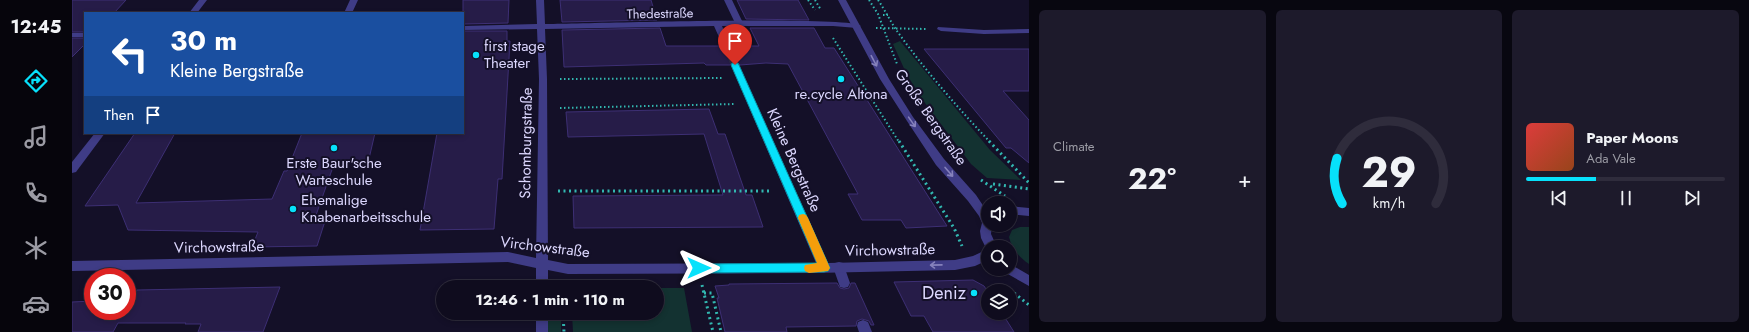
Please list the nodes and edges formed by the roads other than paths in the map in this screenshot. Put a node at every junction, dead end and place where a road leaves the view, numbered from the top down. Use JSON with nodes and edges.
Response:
{"nodes":[{"id":1,"x":203,"y":0,"type":"edge"},
{"id":2,"x":354,"y":0,"type":"edge"},
{"id":3,"x":540,"y":0,"type":"edge"},
{"id":4,"x":728,"y":0,"type":"edge"},
{"id":5,"x":842,"y":0,"type":"edge"},
{"id":6,"x":194,"y":12,"type":"edge"},
{"id":7,"x":348,"y":12,"type":"edge"},
{"id":8,"x":739,"y":23,"type":"junction"},
{"id":9,"x":717,"y":24,"type":"junction"},
{"id":10,"x":541,"y":26,"type":"junction"},
{"id":11,"x":857,"y":26,"type":"junction"},
{"id":12,"x":464,"y":28,"type":"edge"},
{"id":13,"x":941,"y":29,"type":"road end"},
{"id":14,"x":1029,"y":31,"type":"edge"},
{"id":15,"x":84,"y":34,"type":"edge"},
{"id":16,"x":72,"y":35,"type":"edge"},
{"id":17,"x":727,"y":46,"type":"tunnel mouth"},
{"id":18,"x":735,"y":65,"type":"tunnel mouth"},
{"id":19,"x":99,"y":134,"type":"edge"},
{"id":20,"x":72,"y":169,"type":"edge"},
{"id":21,"x":981,"y":210,"type":"edge"},
{"id":22,"x":1017,"y":211,"type":"edge"},
{"id":23,"x":1029,"y":212,"type":"edge"},
{"id":24,"x":981,"y":258,"type":"edge"},
{"id":25,"x":541,"y":264,"type":"junction"},
{"id":26,"x":72,"y":266,"type":"edge"},
{"id":27,"x":839,"y":267,"type":"junction"},
{"id":28,"x":824,"y":268,"type":"junction"},
{"id":29,"x":1017,"y":274,"type":"edge"},
{"id":30,"x":542,"y":280,"type":"edge"},
{"id":31,"x":1027,"y":281,"type":"edge"},
{"id":32,"x":844,"y":283,"type":"dead end"},
{"id":33,"x":542,"y":320,"type":"edge"},
{"id":34,"x":542,"y":332,"type":"edge"}],
"edges":[{"from":1,"to":6,"type":"street"},
{"from":2,"to":7,"type":"street"},
{"from":3,"to":10,"type":"street","name":"Schomburgstraße"},
{"from":4,"to":8,"type":"street"},
{"from":5,"to":11,"type":"street","name":"Große Bergstraße"},
{"from":8,"to":9,"type":"street","name":"Thedestraße"},
{"from":8,"to":11,"type":"street","name":"Thedestraße"},
{"from":9,"to":10,"type":"street","name":"Thedestraße"},
{"from":9,"to":17,"type":"street"},
{"from":10,"to":12,"type":"street","name":"Thedestraße"},
{"from":10,"to":25,"type":"street","name":"Schomburgstraße"},
{"from":11,"to":21,"type":"street","name":"Große Bergstraße","one_way":true},
{"from":13,"to":14,"type":"street"},
{"from":15,"to":16,"type":"street"},
{"from":18,"to":28,"type":"street","name":"Kleine Bergstraße"},
{"from":19,"to":20,"type":"street"},
{"from":22,"to":23,"type":"street"},
{"from":24,"to":27,"type":"street","name":"Virchowstraße","one_way":true},
{"from":25,"to":26,"type":"street","name":"Virchowstraße"},
{"from":25,"to":28,"type":"street","name":"Virchowstraße"},
{"from":25,"to":30,"type":"street","name":"Schomburgstraße"},
{"from":27,"to":28,"type":"street","name":"Virchowstraße"},
{"from":27,"to":32,"type":"street"},
{"from":29,"to":31,"type":"street"},
{"from":33,"to":34,"type":"street"}]}
